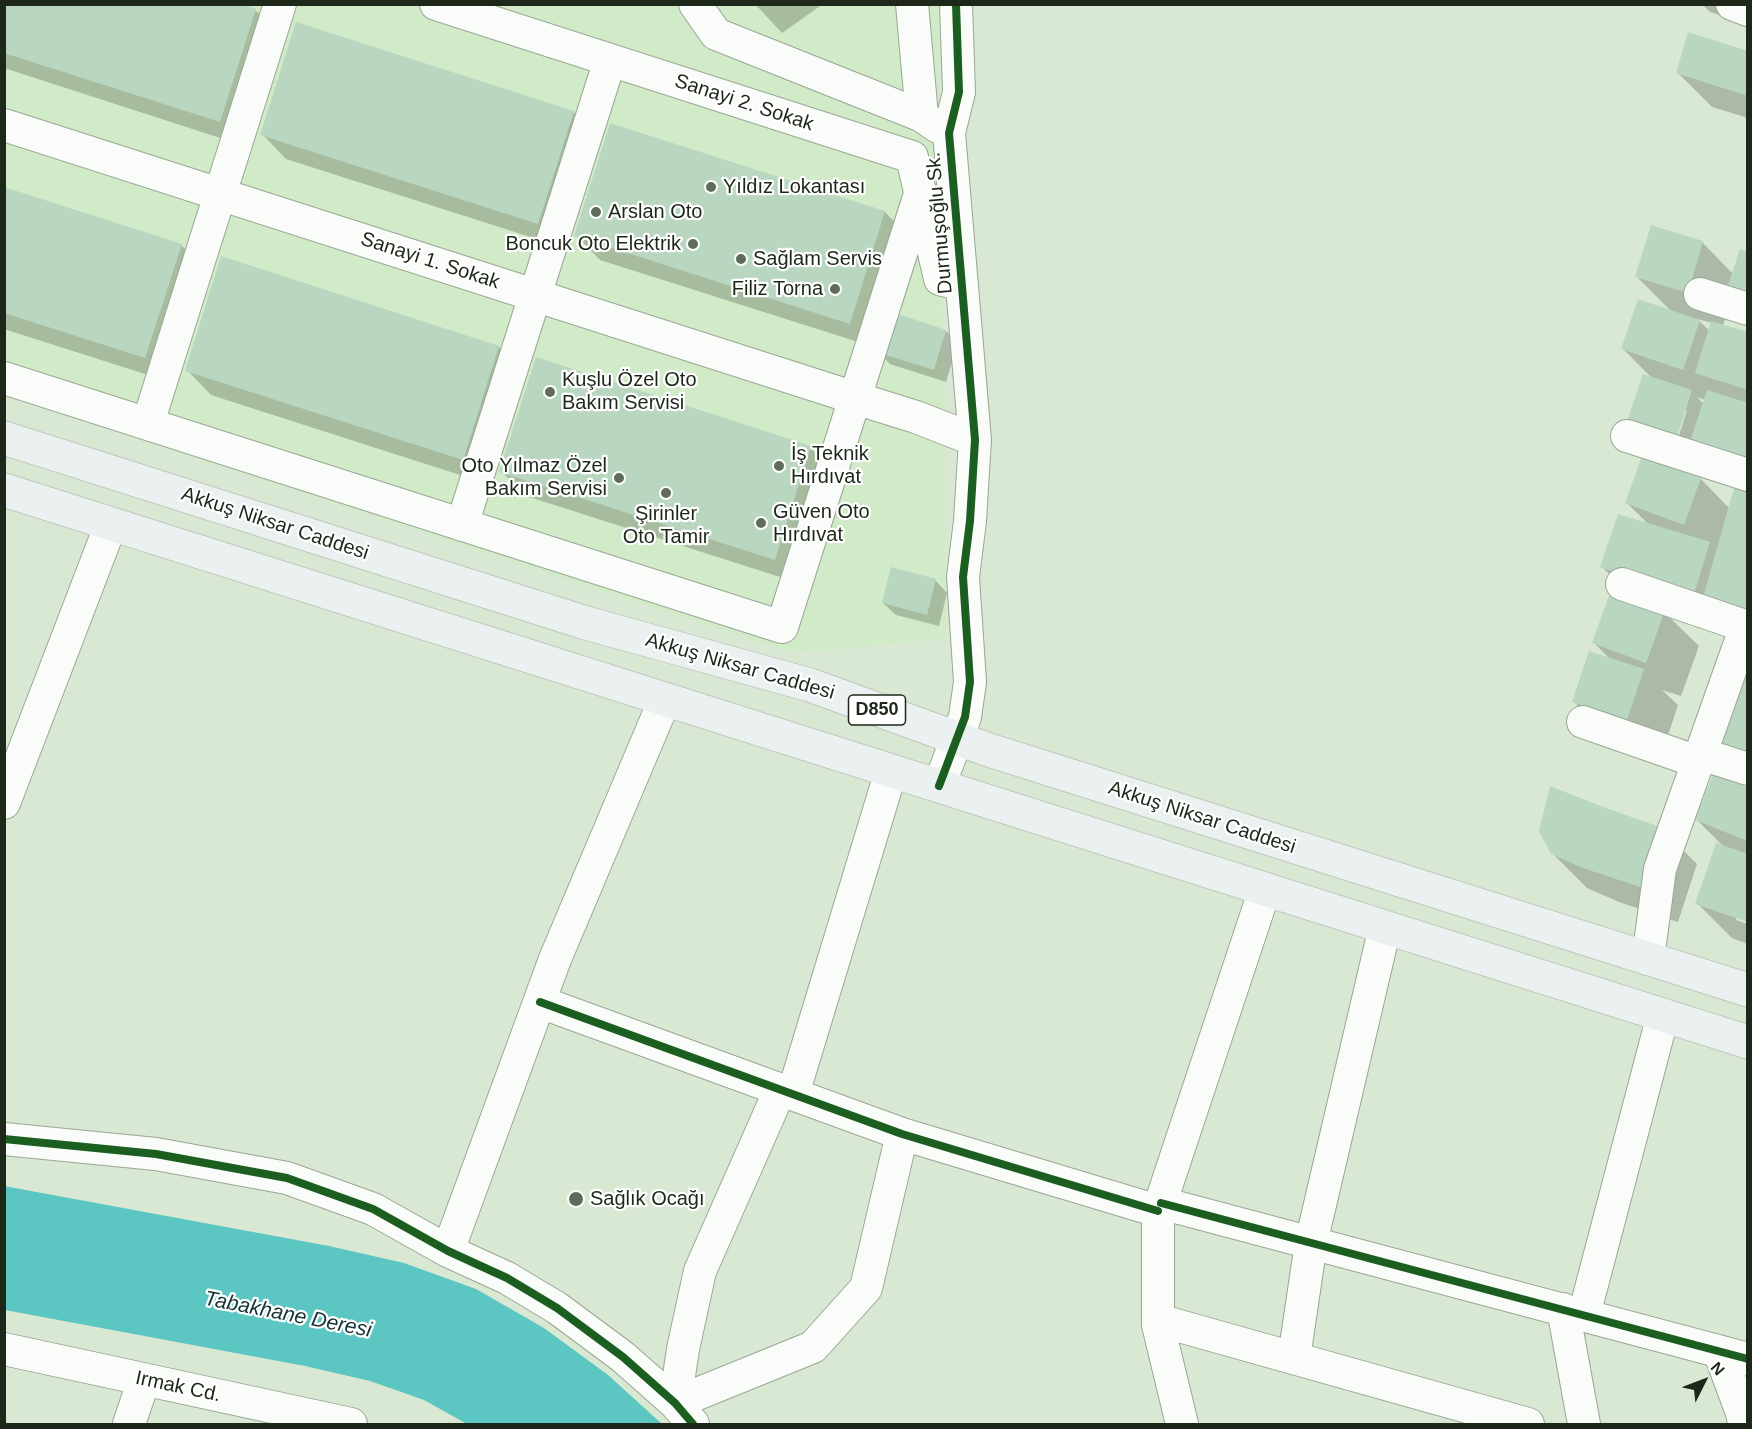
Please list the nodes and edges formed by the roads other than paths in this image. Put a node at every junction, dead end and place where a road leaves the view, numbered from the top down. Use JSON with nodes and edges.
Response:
{"nodes":[{"id":1,"x":280,"y":4,"type":"edge"},
{"id":2,"x":436,"y":4,"type":"edge"},
{"id":3,"x":695,"y":4,"type":"edge"},
{"id":4,"x":912,"y":4,"type":"edge"},
{"id":5,"x":956,"y":4,"type":"edge"},
{"id":6,"x":1732,"y":4,"type":"edge"},
{"id":7,"x":1748,"y":10,"type":"edge"},
{"id":8,"x":610,"y":60,"type":"junction"},
{"id":9,"x":922,"y":116,"type":"junction"},
{"id":10,"x":4,"y":125,"type":"edge"},
{"id":11,"x":949,"y":133,"type":"junction"},
{"id":12,"x":220,"y":194,"type":"junction"},
{"id":13,"x":920,"y":194,"type":"junction"},
{"id":14,"x":962,"y":285,"type":"junction"},
{"id":15,"x":1700,"y":294,"type":"dead end"},
{"id":16,"x":535,"y":295,"type":"junction"},
{"id":17,"x":1748,"y":309,"type":"edge"},
{"id":18,"x":4,"y":378,"type":"edge"},
{"id":19,"x":855,"y":398,"type":"junction"},
{"id":20,"x":147,"y":423,"type":"junction"},
{"id":21,"x":1627,"y":436,"type":"dead end"},
{"id":22,"x":4,"y":438,"type":"edge"},
{"id":23,"x":975,"y":440,"type":"junction"},
{"id":24,"x":1748,"y":475,"type":"edge"},
{"id":25,"x":4,"y":490,"type":"edge"},
{"id":26,"x":111,"y":524,"type":"junction"},
{"id":27,"x":462,"y":525,"type":"junction"},
{"id":28,"x":1622,"y":584,"type":"dead end"},
{"id":29,"x":1747,"y":626,"type":"edge"},
{"id":30,"x":665,"y":699,"type":"junction"},
{"id":31,"x":1583,"y":722,"type":"dead end"},
{"id":32,"x":957,"y":739,"type":"junction"},
{"id":33,"x":1700,"y":758,"type":"junction"},
{"id":34,"x":1748,"y":769,"type":"edge"},
{"id":35,"x":891,"y":771,"type":"junction"},
{"id":36,"x":939,"y":786,"type":"junction"},
{"id":37,"x":4,"y":803,"type":"edge"},
{"id":38,"x":1265,"y":889,"type":"junction"},
{"id":39,"x":1385,"y":927,"type":"junction"},
{"id":40,"x":1648,"y":959,"type":"junction"},
{"id":41,"x":1748,"y":990,"type":"edge"},
{"id":42,"x":540,"y":1002,"type":"junction"},
{"id":43,"x":1663,"y":1015,"type":"junction"},
{"id":44,"x":1748,"y":1042,"type":"edge"},
{"id":45,"x":786,"y":1092,"type":"junction"},
{"id":46,"x":902,"y":1134,"type":"junction"},
{"id":47,"x":4,"y":1139,"type":"edge"},
{"id":48,"x":1160,"y":1207,"type":"junction"},
{"id":49,"x":1311,"y":1243,"type":"junction"},
{"id":50,"x":448,"y":1251,"type":"junction"},
{"id":51,"x":1573,"y":1312,"type":"junction"},
{"id":52,"x":1158,"y":1320,"type":"junction"},
{"id":53,"x":4,"y":1349,"type":"edge"},
{"id":54,"x":1733,"y":1355,"type":"edge"},
{"id":55,"x":1294,"y":1358,"type":"junction"},
{"id":56,"x":144,"y":1380,"type":"junction"},
{"id":57,"x":684,"y":1414,"type":"edge"},
{"id":58,"x":129,"y":1425,"type":"edge"},
{"id":59,"x":351,"y":1425,"type":"edge"},
{"id":60,"x":1182,"y":1425,"type":"edge"},
{"id":61,"x":1528,"y":1425,"type":"edge"},
{"id":62,"x":1584,"y":1425,"type":"edge"},
{"id":63,"x":1744,"y":1425,"type":"edge"}],
"edges":[{"from":1,"to":12,"type":"street"},
{"from":2,"to":8,"type":"street","name":"Sanayi 2. Sokak"},
{"from":3,"to":9,"type":"street"},
{"from":4,"to":9,"type":"street"},
{"from":5,"to":11,"type":"street","name":"Durmuşoğlu Sk."},
{"from":6,"to":7,"type":"street"},
{"from":8,"to":13,"type":"street","name":"Sanayi 2. Sokak"},
{"from":8,"to":16,"type":"street"},
{"from":9,"to":11,"type":"street"},
{"from":10,"to":12,"type":"street","name":"Sanayi 1. Sokak"},
{"from":11,"to":14,"type":"street","name":"Durmuşoğlu Sk."},
{"from":12,"to":16,"type":"street","name":"Sanayi 1. Sokak"},
{"from":12,"to":20,"type":"street"},
{"from":13,"to":14,"type":"street","name":"Sanayi 2. Sokak"},
{"from":13,"to":19,"type":"street"},
{"from":14,"to":23,"type":"street","name":"Durmuşoğlu Sk."},
{"from":15,"to":17,"type":"street"},
{"from":16,"to":19,"type":"street","name":"Sanayi 1. Sokak"},
{"from":16,"to":27,"type":"street"},
{"from":18,"to":20,"type":"street"},
{"from":19,"to":23,"type":"street","name":"Sanayi 1. Sokak"},
{"from":19,"to":27,"type":"street"},
{"from":20,"to":27,"type":"street"},
{"from":21,"to":24,"type":"street"},
{"from":22,"to":32,"type":"main road","name":"Akkuş Niksar Caddesi","number":"D850"},
{"from":23,"to":32,"type":"street","name":"Durmuşoğlu Sk."},
{"from":25,"to":26,"type":"main road"},
{"from":26,"to":30,"type":"main road"},
{"from":26,"to":37,"type":"street"},
{"from":28,"to":29,"type":"street"},
{"from":29,"to":33,"type":"street"},
{"from":30,"to":35,"type":"main road"},
{"from":30,"to":42,"type":"street"},
{"from":31,"to":33,"type":"street"},
{"from":32,"to":36,"type":"street","name":"Durmuşoğlu Sk."},
{"from":32,"to":40,"type":"main road","name":"Akkuş Niksar Caddesi","number":"D850"},
{"from":33,"to":34,"type":"street"},
{"from":33,"to":40,"type":"street"},
{"from":35,"to":36,"type":"main road"},
{"from":35,"to":45,"type":"street"},
{"from":36,"to":38,"type":"main road"},
{"from":38,"to":39,"type":"main road"},
{"from":38,"to":48,"type":"street"},
{"from":39,"to":43,"type":"main road"},
{"from":39,"to":49,"type":"street"},
{"from":40,"to":41,"type":"main road","name":"Akkuş Niksar Caddesi","number":"D850"},
{"from":42,"to":45,"type":"street"},
{"from":42,"to":50,"type":"street"},
{"from":43,"to":44,"type":"main road"},
{"from":43,"to":51,"type":"street"},
{"from":45,"to":46,"type":"street"},
{"from":45,"to":57,"type":"street"},
{"from":46,"to":48,"type":"street"},
{"from":46,"to":57,"type":"street"},
{"from":47,"to":50,"type":"street"},
{"from":48,"to":49,"type":"street"},
{"from":48,"to":52,"type":"street"},
{"from":49,"to":51,"type":"street"},
{"from":49,"to":55,"type":"street"},
{"from":50,"to":57,"type":"street"},
{"from":51,"to":54,"type":"street"},
{"from":51,"to":62,"type":"street"},
{"from":52,"to":55,"type":"street"},
{"from":52,"to":60,"type":"street"},
{"from":53,"to":56,"type":"street","name":"Irmak Cd."},
{"from":54,"to":63,"type":"street"},
{"from":55,"to":61,"type":"street"},
{"from":56,"to":58,"type":"street"},
{"from":56,"to":59,"type":"street","name":"Irmak Cd."}]}
